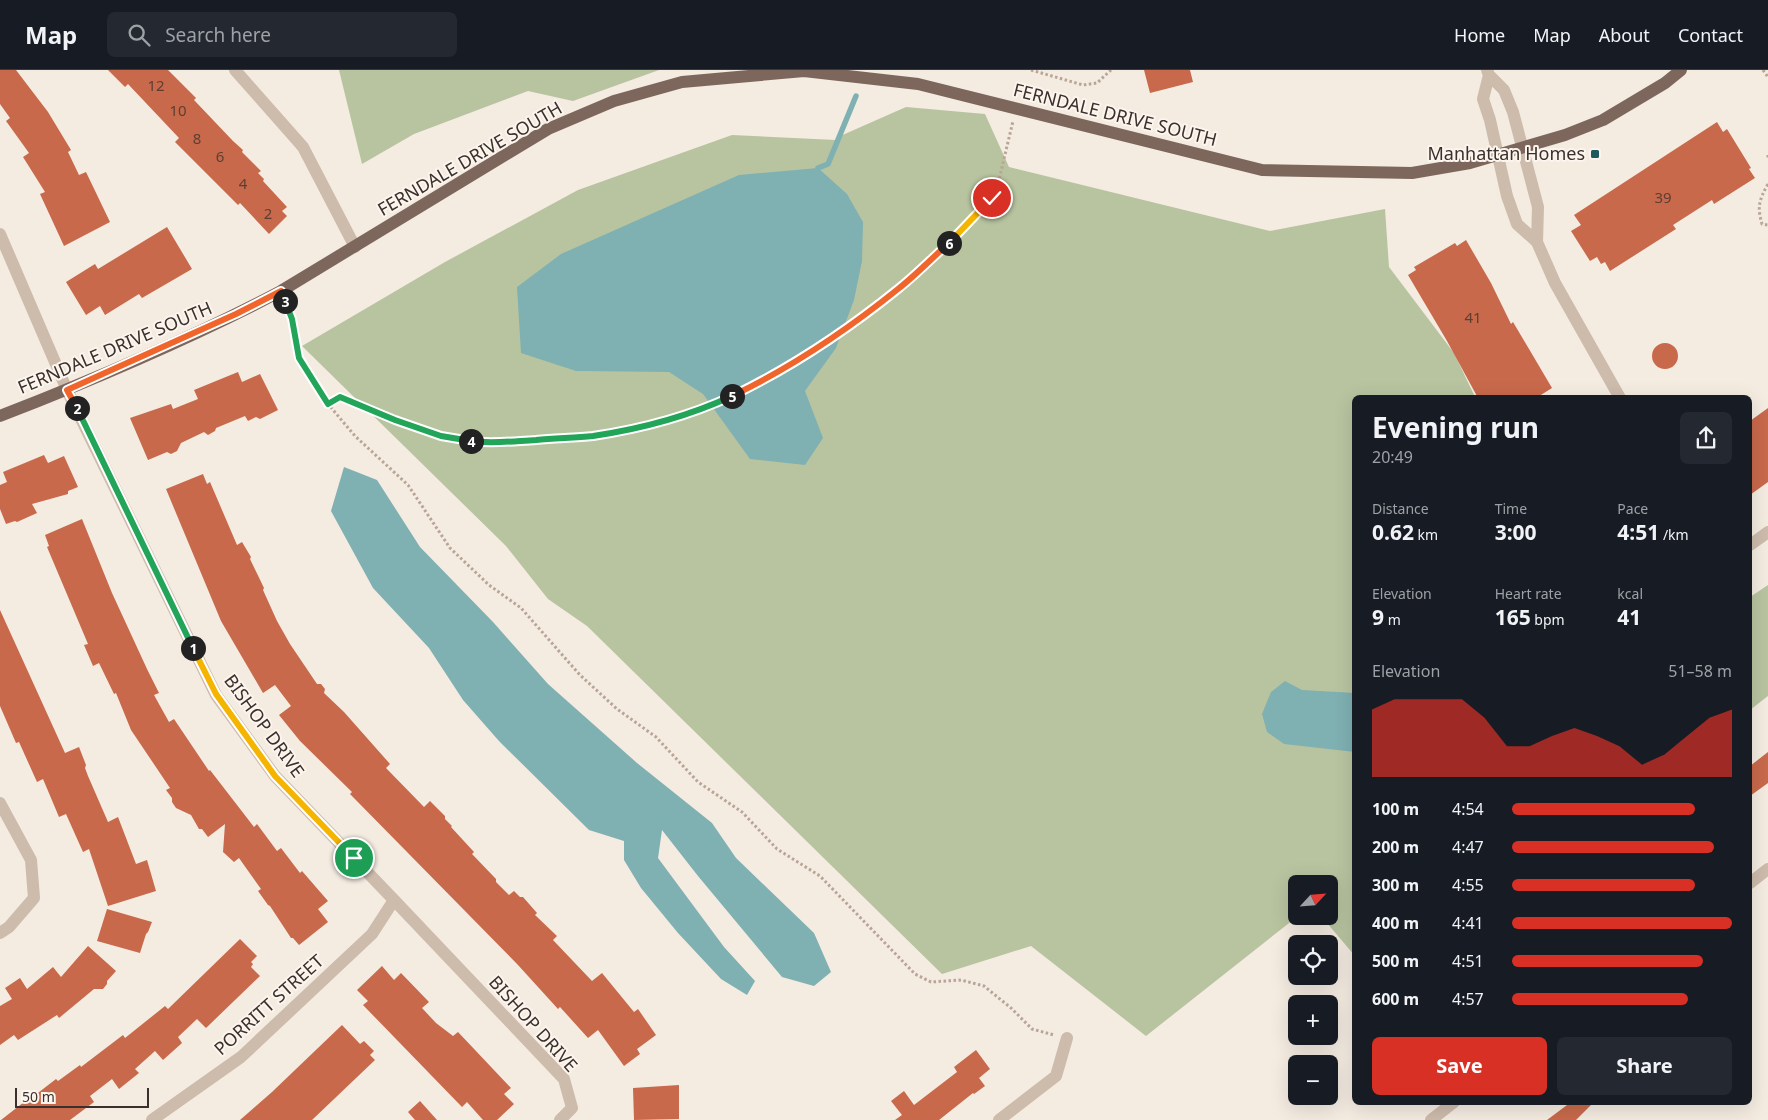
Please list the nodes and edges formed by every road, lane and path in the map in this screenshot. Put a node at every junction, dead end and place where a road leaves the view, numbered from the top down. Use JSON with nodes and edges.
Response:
{"nodes":[{"id":1,"x":235,"y":70,"type":"edge"},
{"id":2,"x":1031,"y":70,"type":"edge"},
{"id":3,"x":1111,"y":70,"type":"edge"},
{"id":4,"x":1681,"y":70,"type":"edge"},
{"id":5,"x":1763,"y":70,"type":"edge"},
{"id":6,"x":1488,"y":72,"type":"edge"},
{"id":7,"x":1768,"y":77,"type":"edge"},
{"id":8,"x":1015,"y":108,"type":"junction"},
{"id":9,"x":1522,"y":148,"type":"junction"},
{"id":10,"x":1498,"y":155,"type":"junction"},
{"id":11,"x":1768,"y":155,"type":"edge"},
{"id":12,"x":1768,"y":160,"type":"edge"},
{"id":13,"x":1768,"y":184,"type":"edge"},
{"id":14,"x":1768,"y":225,"type":"edge"},
{"id":15,"x":0,"y":234,"type":"edge"},
{"id":16,"x":1537,"y":242,"type":"junction"},
{"id":17,"x":355,"y":247,"type":"junction"},
{"id":18,"x":281,"y":291,"type":"junction"},
{"id":19,"x":67,"y":390,"type":"junction"},
{"id":20,"x":1618,"y":395,"type":"edge"},
{"id":21,"x":328,"y":404,"type":"junction"},
{"id":22,"x":0,"y":416,"type":"edge"},
{"id":23,"x":1768,"y":532,"type":"edge"},
{"id":24,"x":1752,"y":544,"type":"edge"},
{"id":25,"x":0,"y":803,"type":"edge"},
{"id":26,"x":1768,"y":869,"type":"edge"},
{"id":27,"x":1752,"y":881,"type":"edge"},
{"id":28,"x":394,"y":900,"type":"junction"},
{"id":29,"x":0,"y":933,"type":"edge"},
{"id":30,"x":1067,"y":1038,"type":"joint"},
{"id":31,"x":1450,"y":1105,"type":"edge"},
{"id":32,"x":152,"y":1120,"type":"edge"},
{"id":33,"x":560,"y":1120,"type":"edge"},
{"id":34,"x":999,"y":1120,"type":"edge"},
{"id":35,"x":1431,"y":1120,"type":"edge"}],
"edges":[{"from":1,"to":17,"type":"street"},
{"from":2,"to":3,"type":"path"},
{"from":4,"to":9,"type":"main road","name":"FERNDALE DRIVE SOUTH"},
{"from":5,"to":7,"type":"path"},
{"from":6,"to":9,"type":"street"},
{"from":6,"to":10,"type":"street"},
{"from":8,"to":10,"type":"main road","name":"FERNDALE DRIVE SOUTH"},
{"from":8,"to":17,"type":"main road","name":"FERNDALE DRIVE SOUTH"},
{"from":8,"to":21,"type":"path"},
{"from":9,"to":10,"type":"main road","name":"FERNDALE DRIVE SOUTH"},
{"from":9,"to":16,"type":"street"},
{"from":10,"to":16,"type":"street"},
{"from":11,"to":12,"type":"path"},
{"from":13,"to":14,"type":"path"},
{"from":15,"to":19,"type":"street","name":"BISHOP DRIVE"},
{"from":16,"to":20,"type":"street"},
{"from":17,"to":18,"type":"main road","name":"FERNDALE DRIVE SOUTH"},
{"from":18,"to":19,"type":"main road","name":"FERNDALE DRIVE SOUTH"},
{"from":18,"to":21,"type":"path"},
{"from":19,"to":22,"type":"main road","name":"FERNDALE DRIVE SOUTH"},
{"from":19,"to":28,"type":"street","name":"BISHOP DRIVE"},
{"from":21,"to":30,"type":"path"},
{"from":23,"to":24,"type":"street"},
{"from":25,"to":29,"type":"street"},
{"from":26,"to":27,"type":"street"},
{"from":28,"to":32,"type":"street","name":"PORRITT STREET"},
{"from":28,"to":33,"type":"street","name":"BISHOP DRIVE"},
{"from":30,"to":34,"type":"street"},
{"from":31,"to":35,"type":"street"}]}
